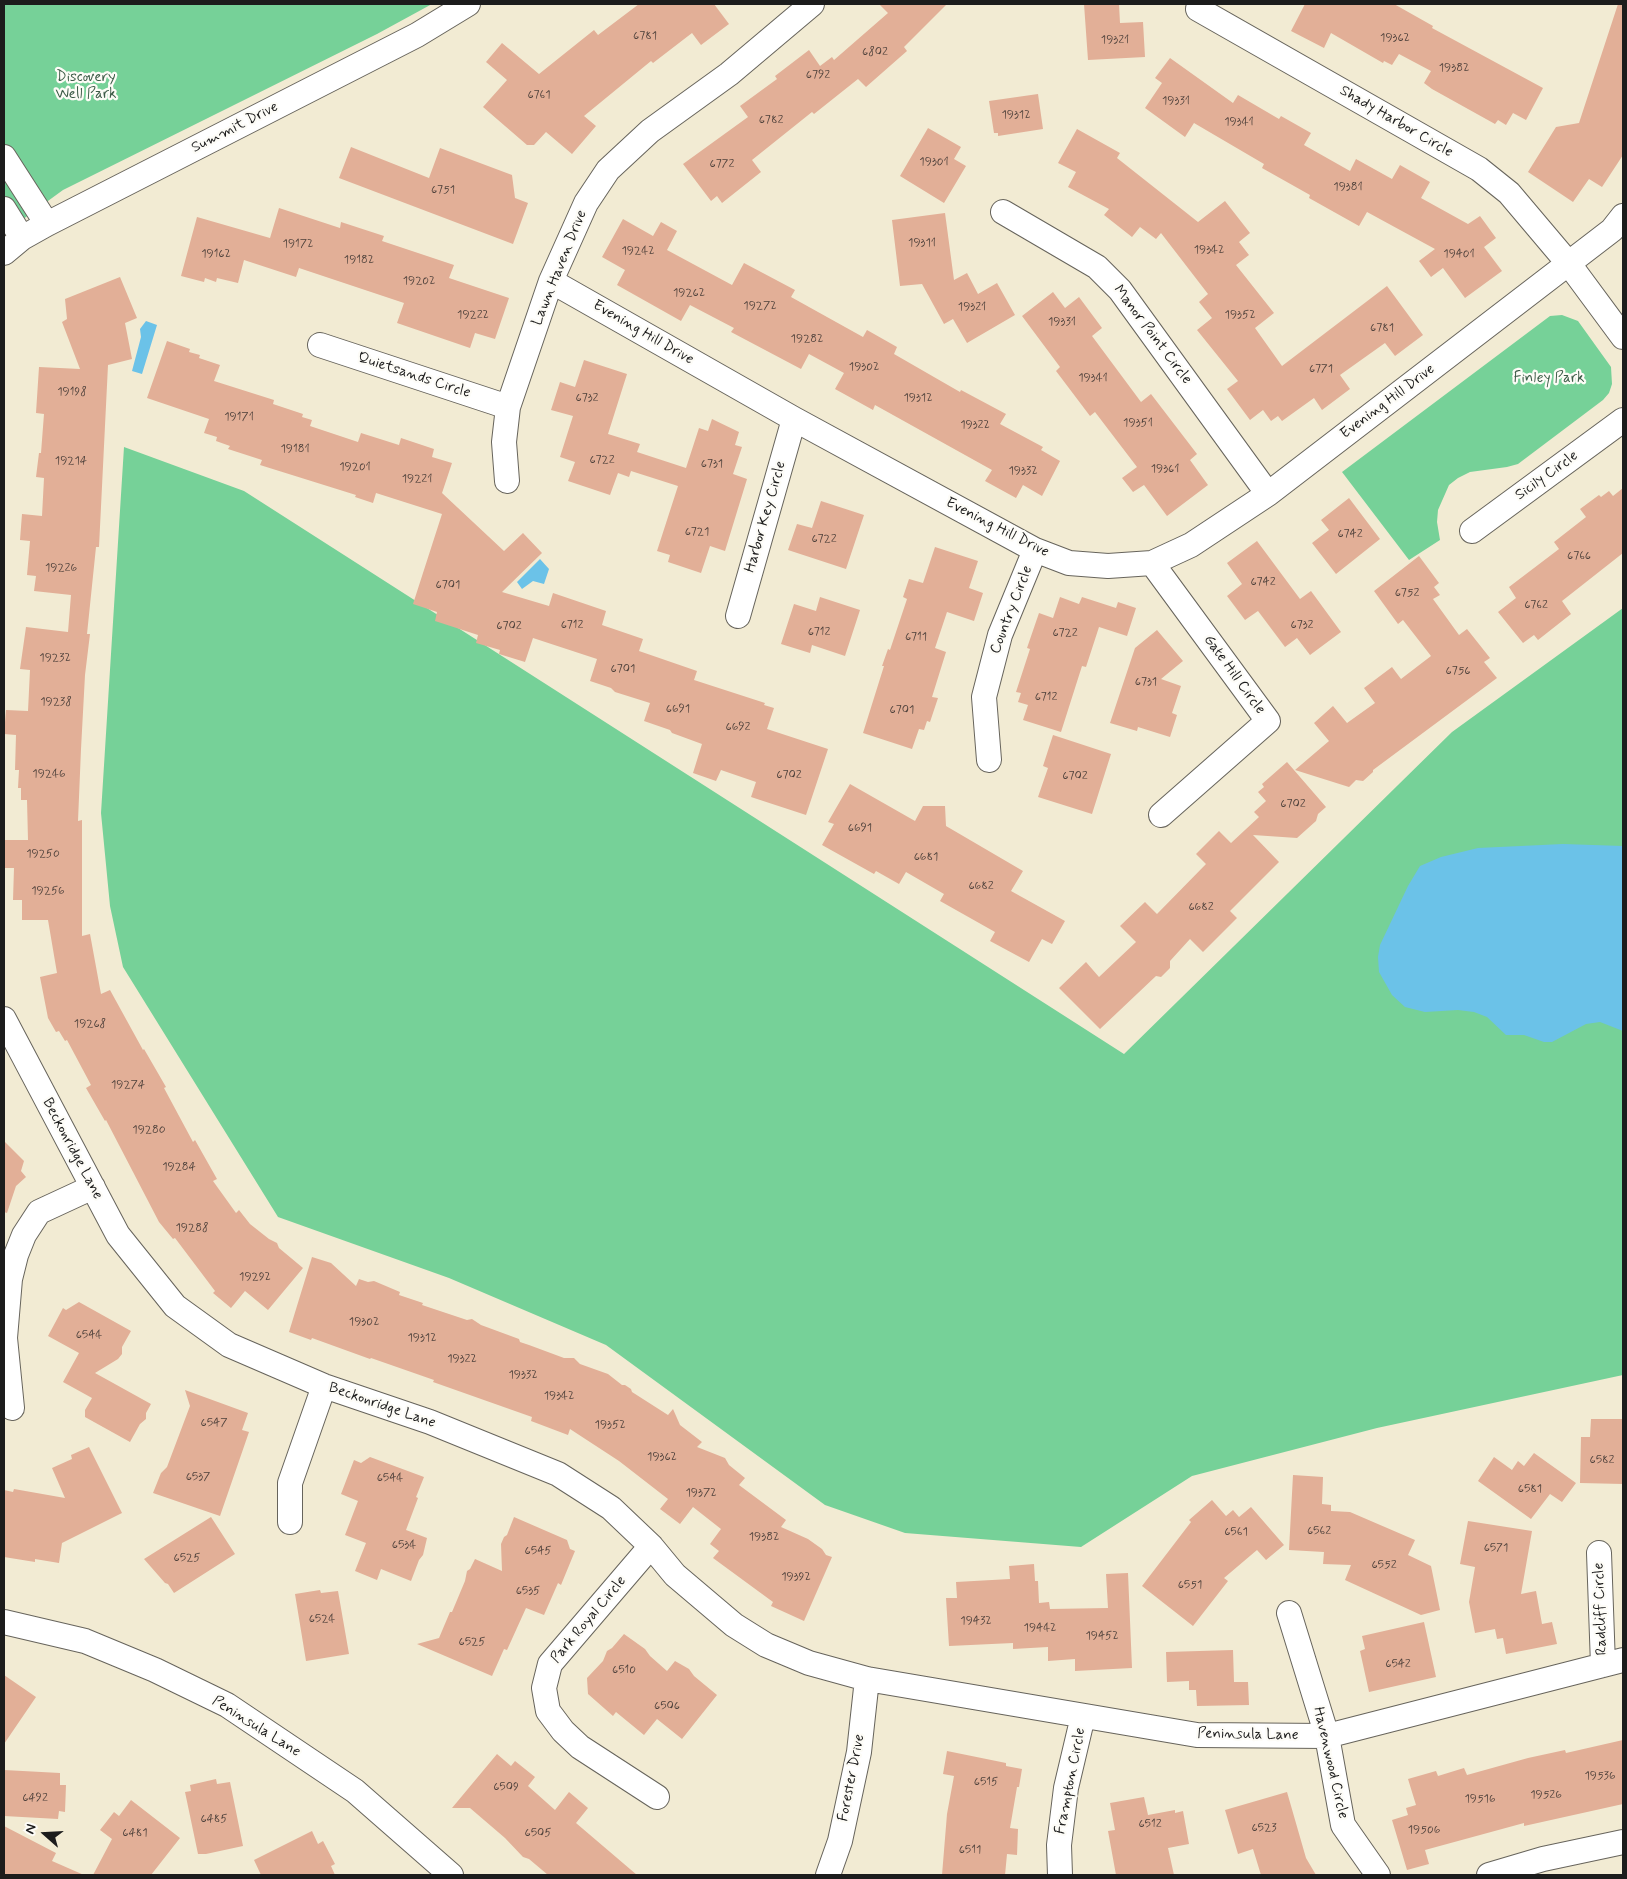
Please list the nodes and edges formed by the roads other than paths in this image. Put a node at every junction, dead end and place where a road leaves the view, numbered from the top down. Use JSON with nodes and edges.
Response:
{"nodes":[{"id":1,"x":468,"y":4,"type":"edge"},
{"id":2,"x":812,"y":4,"type":"edge"},
{"id":3,"x":1198,"y":9,"type":"dead end"},
{"id":4,"x":4,"y":157,"type":"edge"},
{"id":5,"x":4,"y":209,"type":"edge"},
{"id":6,"x":1003,"y":212,"type":"dead end"},
{"id":7,"x":1623,"y":216,"type":"edge"},
{"id":8,"x":47,"y":224,"type":"junction"},
{"id":9,"x":22,"y":238,"type":"junction"},
{"id":10,"x":4,"y":253,"type":"edge"},
{"id":11,"x":1569,"y":264,"type":"junction"},
{"id":12,"x":551,"y":281,"type":"junction"},
{"id":13,"x":1623,"y":337,"type":"edge"},
{"id":14,"x":320,"y":345,"type":"dead end"},
{"id":15,"x":508,"y":407,"type":"junction"},
{"id":16,"x":794,"y":419,"type":"junction"},
{"id":17,"x":1623,"y":420,"type":"edge"},
{"id":18,"x":506,"y":481,"type":"dead end"},
{"id":19,"x":1268,"y":494,"type":"junction"},
{"id":20,"x":1472,"y":531,"type":"dead end"},
{"id":21,"x":1035,"y":550,"type":"junction"},
{"id":22,"x":1152,"y":563,"type":"junction"},
{"id":23,"x":738,"y":616,"type":"dead end"},
{"id":24,"x":989,"y":760,"type":"dead end"},
{"id":25,"x":1161,"y":815,"type":"dead end"},
{"id":26,"x":4,"y":1019,"type":"edge"},
{"id":27,"x":93,"y":1187,"type":"junction"},
{"id":28,"x":324,"y":1386,"type":"junction"},
{"id":29,"x":12,"y":1408,"type":"dead end"},
{"id":30,"x":290,"y":1522,"type":"dead end"},
{"id":31,"x":651,"y":1546,"type":"junction"},
{"id":32,"x":1600,"y":1553,"type":"dead end"},
{"id":33,"x":1290,"y":1614,"type":"dead end"},
{"id":34,"x":4,"y":1622,"type":"edge"},
{"id":35,"x":1613,"y":1662,"type":"edge"},
{"id":36,"x":867,"y":1679,"type":"junction"},
{"id":37,"x":1083,"y":1716,"type":"junction"},
{"id":38,"x":1327,"y":1736,"type":"junction"},
{"id":39,"x":657,"y":1796,"type":"dead end"},
{"id":40,"x":1623,"y":1842,"type":"edge"},
{"id":41,"x":451,"y":1875,"type":"edge"},
{"id":42,"x":828,"y":1875,"type":"edge"},
{"id":43,"x":1060,"y":1875,"type":"edge"},
{"id":44,"x":1378,"y":1875,"type":"edge"},
{"id":45,"x":1489,"y":1875,"type":"edge"}],
"edges":[{"from":1,"to":8,"type":"street","name":"Summit Drive"},
{"from":2,"to":12,"type":"street","name":"Lawn Haven Drive"},
{"from":3,"to":11,"type":"street","name":"Shady Harbor Circle"},
{"from":4,"to":8,"type":"street"},
{"from":5,"to":9,"type":"street"},
{"from":6,"to":19,"type":"street","name":"Manor Point Circle"},
{"from":7,"to":11,"type":"street","name":"Evening Hill Drive"},
{"from":8,"to":9,"type":"street","name":"Summit Drive"},
{"from":9,"to":10,"type":"street","name":"Summit Drive"},
{"from":11,"to":13,"type":"street"},
{"from":11,"to":19,"type":"street","name":"Evening Hill Drive"},
{"from":12,"to":15,"type":"street","name":"Lawn Haven Drive"},
{"from":12,"to":16,"type":"street","name":"Evening Hill Drive"},
{"from":14,"to":15,"type":"street","name":"Quietsands Circle"},
{"from":15,"to":18,"type":"street","name":"Lawn Haven Drive"},
{"from":16,"to":21,"type":"street","name":"Evening Hill Drive"},
{"from":16,"to":23,"type":"street","name":"Harbor Key Circle"},
{"from":17,"to":20,"type":"street","name":"Sicily Circle"},
{"from":19,"to":22,"type":"street","name":"Evening Hill Drive"},
{"from":21,"to":22,"type":"street","name":"Evening Hill Drive"},
{"from":21,"to":24,"type":"street","name":"Country Circle"},
{"from":22,"to":25,"type":"street","name":"Gate Hill Circle"},
{"from":26,"to":27,"type":"street","name":"Beckonridge Lane"},
{"from":27,"to":28,"type":"street","name":"Beckonridge Lane"},
{"from":27,"to":29,"type":"street"},
{"from":28,"to":30,"type":"street"},
{"from":28,"to":31,"type":"street","name":"Beckonridge Lane"},
{"from":31,"to":36,"type":"street","name":"Beckonridge Lane"},
{"from":31,"to":39,"type":"street","name":"Park Royal Circle"},
{"from":32,"to":35,"type":"street","name":"Radcliff Circle"},
{"from":33,"to":38,"type":"street","name":"Havenwood Circle"},
{"from":34,"to":41,"type":"street","name":"Peninsula Lane"},
{"from":35,"to":38,"type":"street","name":"Peninsula Lane"},
{"from":36,"to":37,"type":"street","name":"Peninsula Lane"},
{"from":36,"to":42,"type":"street","name":"Forester Drive"},
{"from":37,"to":38,"type":"street","name":"Peninsula Lane"},
{"from":37,"to":43,"type":"street","name":"Frampton Circle"},
{"from":38,"to":44,"type":"street","name":"Havenwood Circle"},
{"from":40,"to":45,"type":"street"}]}
